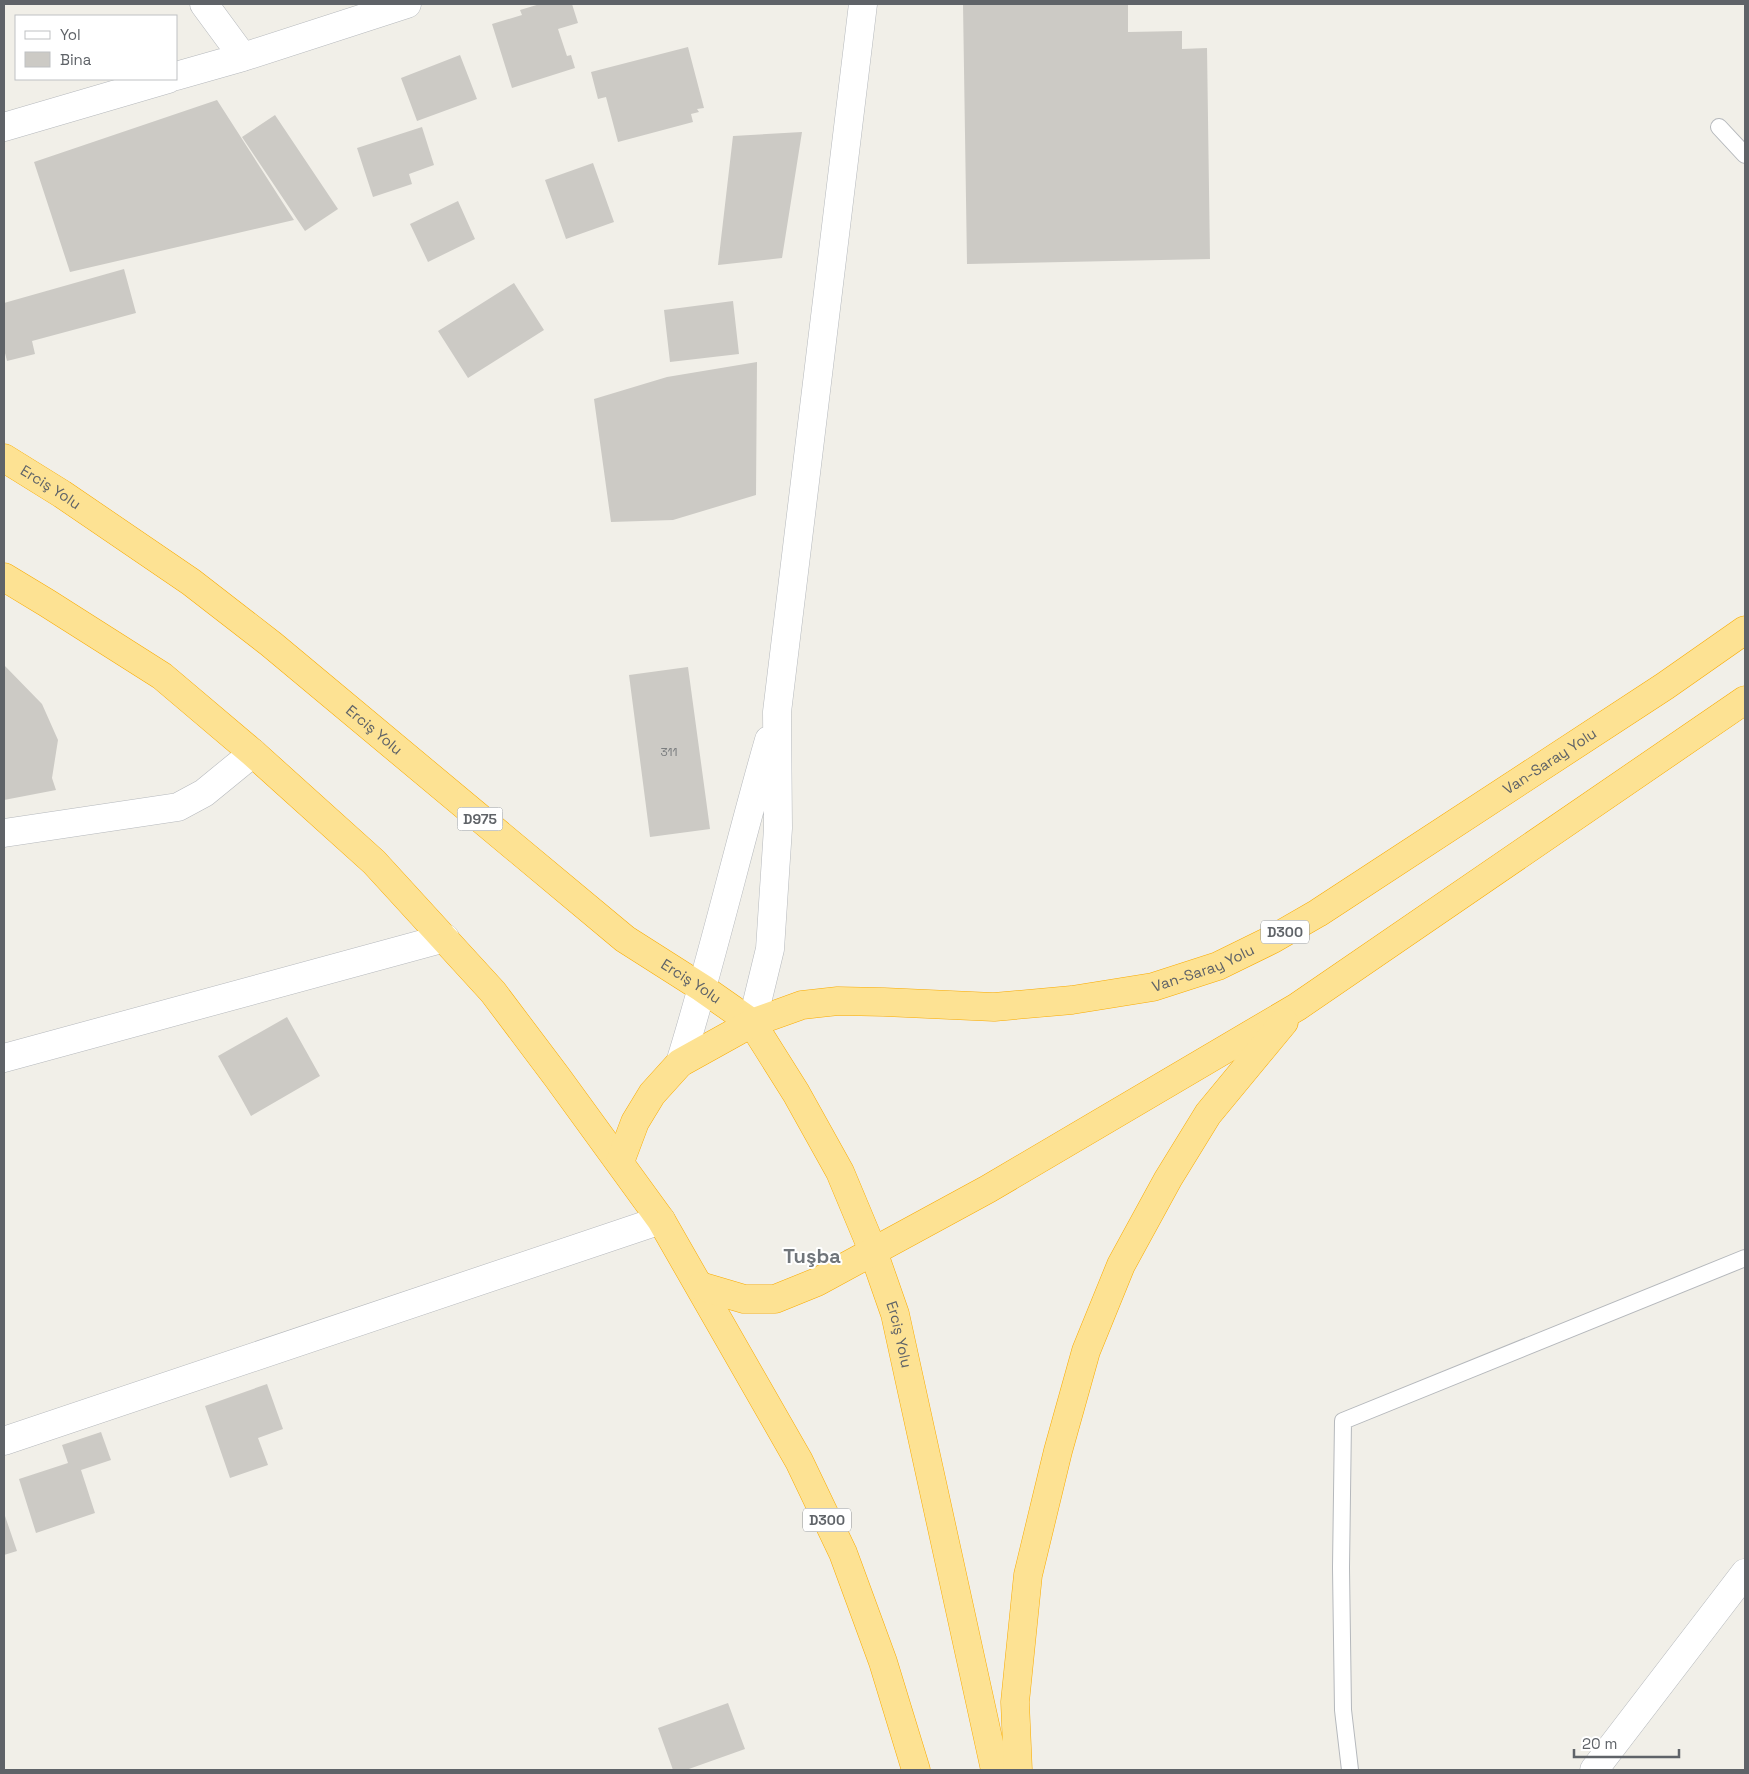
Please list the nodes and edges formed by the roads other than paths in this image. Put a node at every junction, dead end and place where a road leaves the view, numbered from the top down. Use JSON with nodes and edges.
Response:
{"nodes":[{"id":1,"x":204,"y":4,"type":"edge"},
{"id":2,"x":407,"y":4,"type":"edge"},
{"id":3,"x":863,"y":4,"type":"edge"},
{"id":4,"x":243,"y":57,"type":"junction"},
{"id":5,"x":178,"y":75,"type":"edge"},
{"id":6,"x":165,"y":80,"type":"edge"},
{"id":7,"x":4,"y":127,"type":"edge"},
{"id":8,"x":1719,"y":127,"type":"dead end"},
{"id":9,"x":1745,"y":155,"type":"edge"},
{"id":10,"x":4,"y":458,"type":"edge"},
{"id":11,"x":4,"y":578,"type":"edge"},
{"id":12,"x":1745,"y":630,"type":"edge"},
{"id":13,"x":1745,"y":700,"type":"edge"},
{"id":14,"x":777,"y":712,"type":"junction"},
{"id":15,"x":253,"y":753,"type":"junction"},
{"id":16,"x":4,"y":833,"type":"edge"},
{"id":17,"x":445,"y":938,"type":"junction"},
{"id":18,"x":702,"y":988,"type":"junction"},
{"id":19,"x":1297,"y":1007,"type":"junction"},
{"id":20,"x":752,"y":1023,"type":"junction"},
{"id":21,"x":4,"y":1058,"type":"edge"},
{"id":22,"x":680,"y":1063,"type":"junction"},
{"id":23,"x":620,"y":1162,"type":"junction"},
{"id":24,"x":661,"y":1220,"type":"junction"},
{"id":25,"x":873,"y":1251,"type":"junction"},
{"id":26,"x":1745,"y":1258,"type":"edge"},
{"id":27,"x":700,"y":1286,"type":"junction"},
{"id":28,"x":4,"y":1441,"type":"edge"},
{"id":29,"x":1745,"y":1572,"type":"edge"},
{"id":30,"x":916,"y":1770,"type":"edge"},
{"id":31,"x":995,"y":1770,"type":"edge"},
{"id":32,"x":1018,"y":1770,"type":"edge"},
{"id":33,"x":1350,"y":1770,"type":"edge"},
{"id":34,"x":1594,"y":1770,"type":"edge"}],
"edges":[{"from":1,"to":4,"type":"street"},
{"from":2,"to":4,"type":"street"},
{"from":3,"to":14,"type":"street"},
{"from":4,"to":5,"type":"street"},
{"from":6,"to":7,"type":"street"},
{"from":8,"to":9,"type":"lane"},
{"from":10,"to":18,"type":"highway","name":"Erciş Yolu","number":"D975"},
{"from":11,"to":15,"type":"highway"},
{"from":12,"to":20,"type":"highway","name":"Van-Saray Yolu","number":"D300"},
{"from":13,"to":19,"type":"highway"},
{"from":14,"to":18,"type":"street"},
{"from":14,"to":20,"type":"street"},
{"from":15,"to":16,"type":"street"},
{"from":15,"to":17,"type":"highway"},
{"from":17,"to":21,"type":"street"},
{"from":17,"to":23,"type":"highway"},
{"from":18,"to":20,"type":"highway","name":"Erciş Yolu","number":"D975"},
{"from":18,"to":22,"type":"street"},
{"from":19,"to":25,"type":"highway"},
{"from":19,"to":32,"type":"highway"},
{"from":20,"to":22,"type":"highway","name":"Van-Saray Yolu"},
{"from":20,"to":25,"type":"highway","name":"Erciş Yolu","number":"D975"},
{"from":22,"to":23,"type":"highway","name":"Van-Saray Yolu"},
{"from":23,"to":24,"type":"highway","number":"D300"},
{"from":24,"to":27,"type":"highway","number":"D300"},
{"from":24,"to":28,"type":"street"},
{"from":25,"to":27,"type":"highway"},
{"from":25,"to":31,"type":"highway","name":"Erciş Yolu"},
{"from":26,"to":33,"type":"lane"},
{"from":27,"to":30,"type":"highway","number":"D300"},
{"from":29,"to":34,"type":"street"}]}
